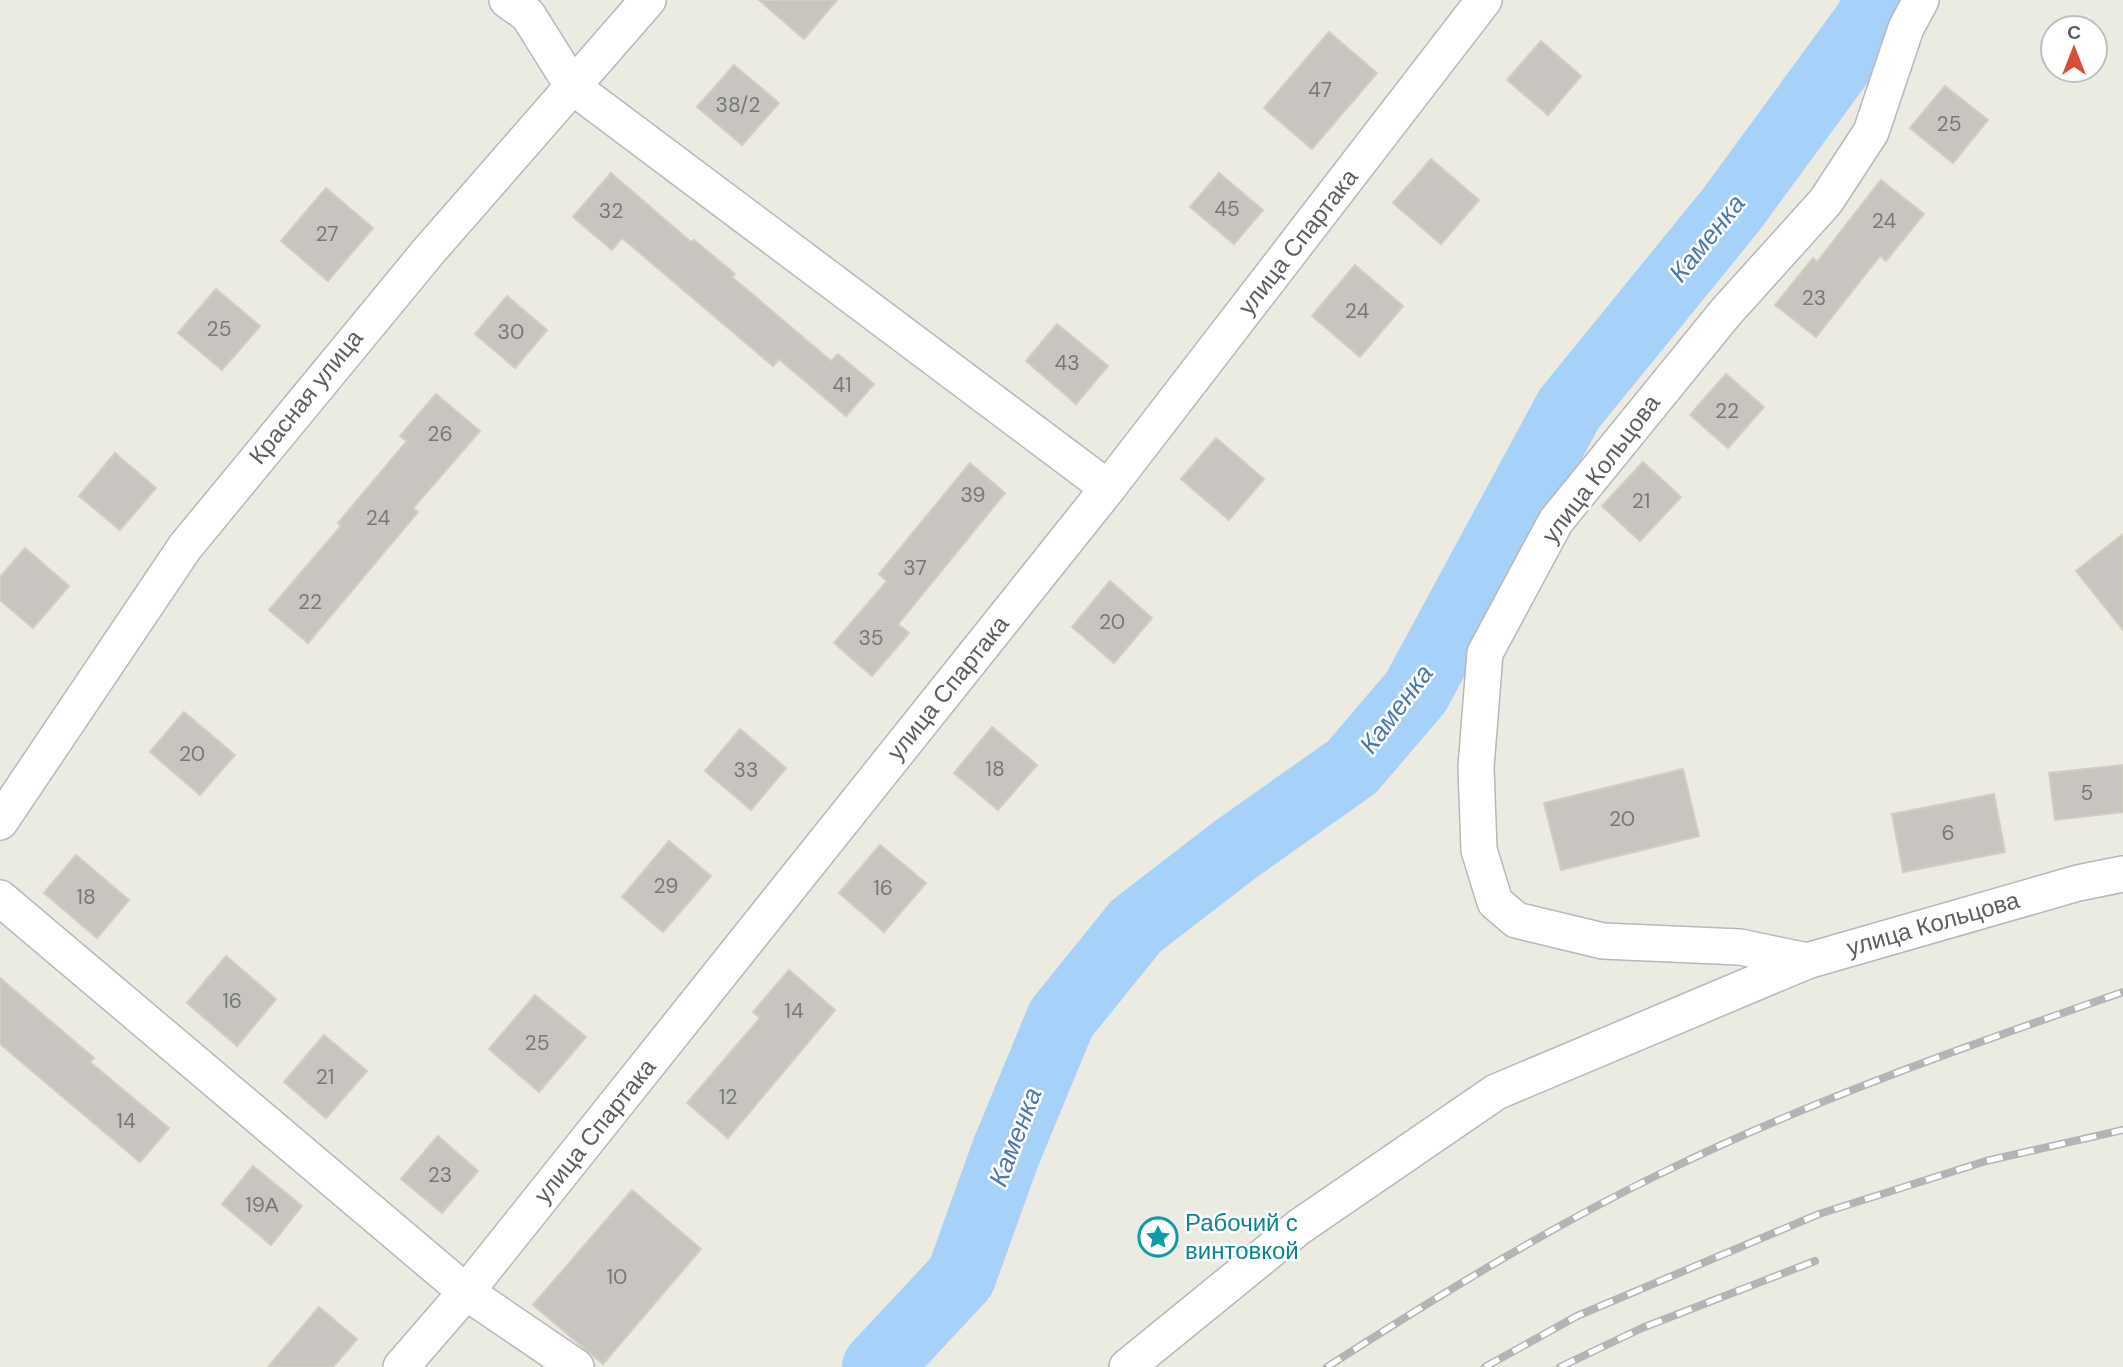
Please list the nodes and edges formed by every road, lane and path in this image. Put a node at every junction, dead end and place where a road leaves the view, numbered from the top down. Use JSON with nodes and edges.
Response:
{"nodes":[{"id":1,"x":507,"y":0,"type":"edge"},
{"id":2,"x":648,"y":0,"type":"edge"},
{"id":3,"x":1484,"y":0,"type":"edge"},
{"id":4,"x":1922,"y":0,"type":"edge"},
{"id":5,"x":573,"y":88,"type":"junction"},
{"id":6,"x":1108,"y":488,"type":"junction"},
{"id":7,"x":0,"y":822,"type":"edge"},
{"id":8,"x":2123,"y":874,"type":"edge"},
{"id":9,"x":0,"y":898,"type":"edge"},
{"id":10,"x":1807,"y":961,"type":"junction"},
{"id":11,"x":467,"y":1292,"type":"junction"},
{"id":12,"x":401,"y":1367,"type":"edge"},
{"id":13,"x":576,"y":1367,"type":"edge"},
{"id":14,"x":1127,"y":1367,"type":"edge"}],
"edges":[{"from":1,"to":5,"type":"street"},
{"from":2,"to":5,"type":"street","name":"Красная улица"},
{"from":3,"to":6,"type":"street","name":"улица Спартака"},
{"from":4,"to":10,"type":"street","name":"улица Кольцова"},
{"from":5,"to":6,"type":"street"},
{"from":5,"to":7,"type":"street","name":"Красная улица"},
{"from":6,"to":11,"type":"street","name":"улица Спартака"},
{"from":8,"to":10,"type":"street","name":"улица Кольцова"},
{"from":9,"to":11,"type":"street"},
{"from":10,"to":14,"type":"street"},
{"from":11,"to":12,"type":"street","name":"улица Спартака"},
{"from":11,"to":13,"type":"street"}]}
